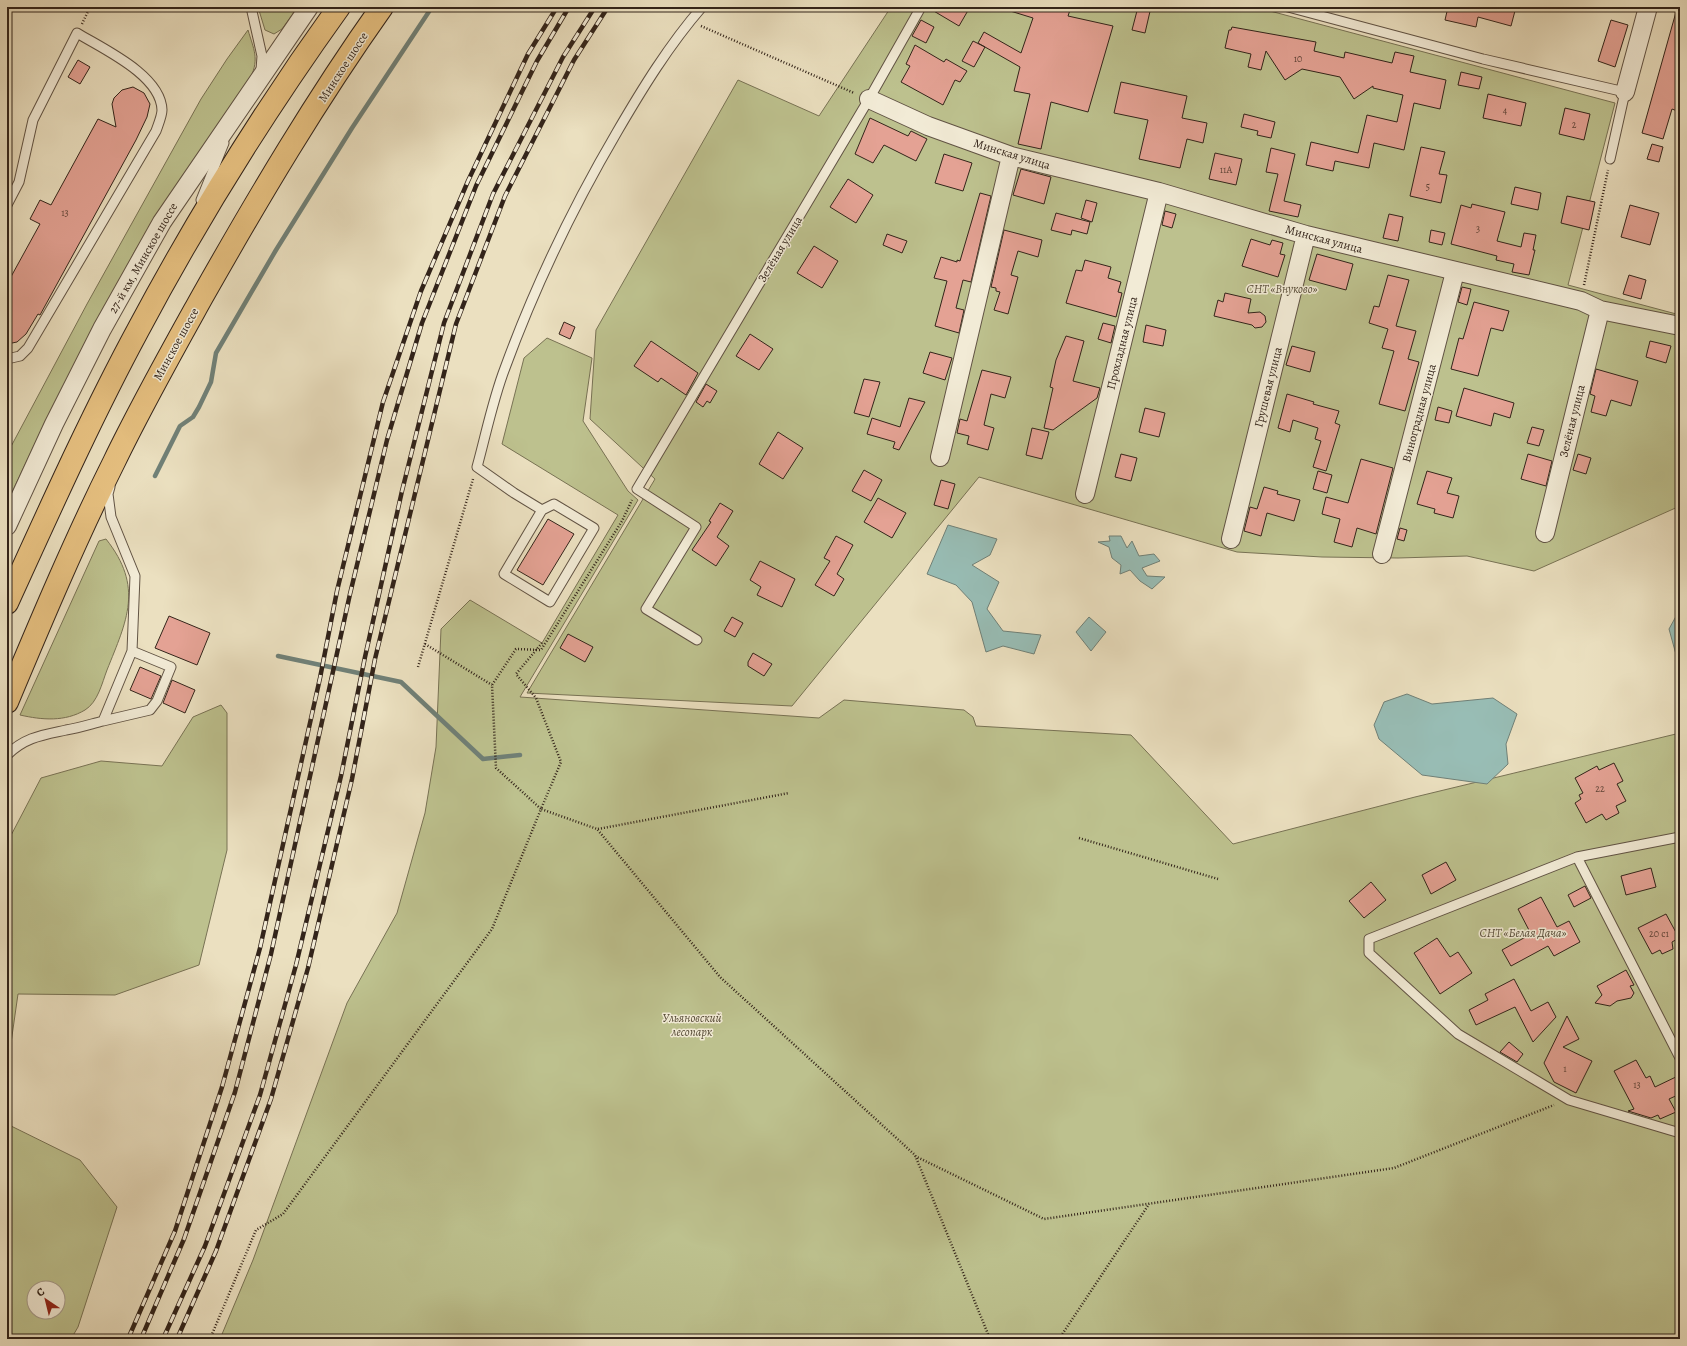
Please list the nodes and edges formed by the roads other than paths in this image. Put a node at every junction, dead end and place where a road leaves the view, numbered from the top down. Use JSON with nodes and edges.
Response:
{"nodes":[{"id":1,"x":251,"y":7,"type":"edge"},
{"id":2,"x":309,"y":7,"type":"edge"},
{"id":3,"x":339,"y":7,"type":"edge"},
{"id":4,"x":382,"y":7,"type":"edge"},
{"id":5,"x":702,"y":7,"type":"edge"},
{"id":6,"x":921,"y":7,"type":"edge"},
{"id":7,"x":1288,"y":7,"type":"edge"},
{"id":8,"x":1648,"y":7,"type":"edge"},
{"id":9,"x":261,"y":77,"type":"junction"},
{"id":10,"x":1625,"y":92,"type":"junction"},
{"id":11,"x":870,"y":99,"type":"junction"},
{"id":12,"x":240,"y":107,"type":"junction"},
{"id":13,"x":1011,"y":156,"type":"junction"},
{"id":14,"x":1610,"y":159,"type":"road end"},
{"id":15,"x":1159,"y":192,"type":"junction"},
{"id":16,"x":7,"y":205,"type":"edge"},
{"id":17,"x":1306,"y":235,"type":"junction"},
{"id":18,"x":178,"y":258,"type":"junction"},
{"id":19,"x":1455,"y":272,"type":"junction"},
{"id":20,"x":1600,"y":310,"type":"junction"},
{"id":21,"x":1680,"y":326,"type":"edge"},
{"id":22,"x":7,"y":359,"type":"edge"},
{"id":23,"x":940,"y":457,"type":"dead end"},
{"id":24,"x":114,"y":461,"type":"junction"},
{"id":25,"x":1085,"y":494,"type":"dead end"},
{"id":26,"x":542,"y":510,"type":"junction"},
{"id":27,"x":7,"y":526,"type":"edge"},
{"id":28,"x":1545,"y":533,"type":"dead end"},
{"id":29,"x":1231,"y":539,"type":"dead end"},
{"id":30,"x":1382,"y":554,"type":"dead end"},
{"id":31,"x":7,"y":603,"type":"edge"},
{"id":32,"x":697,"y":640,"type":"dead end"},
{"id":33,"x":132,"y":651,"type":"junction"},
{"id":34,"x":7,"y":702,"type":"edge"},
{"id":35,"x":103,"y":721,"type":"junction"},
{"id":36,"x":7,"y":755,"type":"edge"},
{"id":37,"x":1680,"y":837,"type":"edge"},
{"id":38,"x":1577,"y":857,"type":"junction"},
{"id":39,"x":1680,"y":1058,"type":"edge"},
{"id":40,"x":1680,"y":1133,"type":"edge"}],
"edges":[{"from":1,"to":9,"type":"lane"},
{"from":2,"to":9,"type":"street","name":"27-й км, Минское шоссе"},
{"from":3,"to":18,"type":"highway"},
{"from":4,"to":24,"type":"highway","name":"Минское шоссе"},
{"from":5,"to":26,"type":"lane"},
{"from":6,"to":11,"type":"lane","name":"Зелёная улица"},
{"from":7,"to":10,"type":"lane"},
{"from":8,"to":10,"type":"street"},
{"from":9,"to":12,"type":"street","name":"27-й км, Минское шоссе"},
{"from":10,"to":14,"type":"lane"},
{"from":11,"to":13,"type":"street","name":"Минская улица"},
{"from":11,"to":32,"type":"lane","name":"Зелёная улица"},
{"from":12,"to":18,"type":"lane"},
{"from":12,"to":27,"type":"street","name":"27-й км, Минское шоссе"},
{"from":13,"to":15,"type":"street","name":"Минская улица"},
{"from":13,"to":23,"type":"street"},
{"from":15,"to":17,"type":"street","name":"Минская улица"},
{"from":15,"to":25,"type":"street","name":"Прохладная улица"},
{"from":16,"to":22,"type":"lane"},
{"from":17,"to":19,"type":"street","name":"Минская улица"},
{"from":17,"to":29,"type":"street","name":"Грушевая улица"},
{"from":18,"to":31,"type":"highway"},
{"from":19,"to":20,"type":"street","name":"Минская улица"},
{"from":19,"to":30,"type":"street","name":"Виноградная улица"},
{"from":20,"to":21,"type":"street","name":"Минская улица"},
{"from":20,"to":28,"type":"street","name":"Зелёная улица"},
{"from":24,"to":33,"type":"lane"},
{"from":24,"to":34,"type":"highway","name":"Минское шоссе"},
{"from":26,"to":26,"type":"lane"},
{"from":33,"to":35,"type":"lane"},
{"from":33,"to":35,"type":"lane"},
{"from":35,"to":36,"type":"lane"},
{"from":37,"to":38,"type":"lane"},
{"from":38,"to":39,"type":"lane"},
{"from":38,"to":40,"type":"lane"}]}
